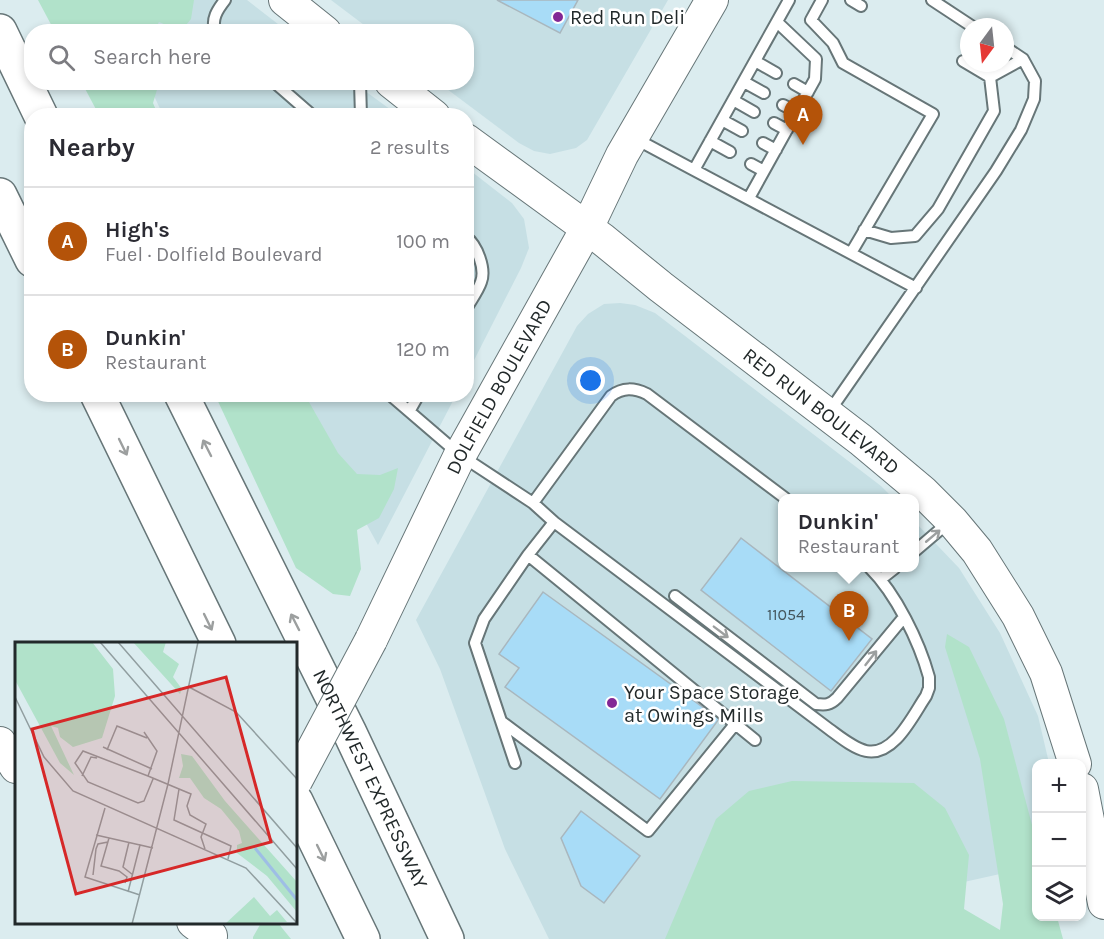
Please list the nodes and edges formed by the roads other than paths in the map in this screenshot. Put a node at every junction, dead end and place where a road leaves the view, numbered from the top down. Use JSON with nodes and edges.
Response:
{"nodes":[{"id":1,"x":225,"y":0,"type":"edge"},
{"id":2,"x":285,"y":0,"type":"edge"},
{"id":3,"x":712,"y":0,"type":"edge"},
{"id":4,"x":789,"y":0,"type":"edge"},
{"id":5,"x":822,"y":0,"type":"edge"},
{"id":6,"x":932,"y":0,"type":"edge"},
{"id":7,"x":960,"y":18,"type":"edge"},
{"id":8,"x":777,"y":22,"type":"junction"},
{"id":9,"x":213,"y":24,"type":"edge"},
{"id":10,"x":316,"y":24,"type":"edge"},
{"id":11,"x":0,"y":31,"type":"edge"},
{"id":12,"x":1014,"y":53,"type":"edge"},
{"id":13,"x":1023,"y":59,"type":"junction"},
{"id":14,"x":755,"y":61,"type":"junction"},
{"id":15,"x":982,"y":72,"type":"edge"},
{"id":16,"x":776,"y":73,"type":"dead end"},
{"id":17,"x":990,"y":77,"type":"junction"},
{"id":18,"x":24,"y":81,"type":"edge"},
{"id":19,"x":744,"y":82,"type":"junction"},
{"id":20,"x":794,"y":84,"type":"dead end"},
{"id":21,"x":28,"y":90,"type":"edge"},
{"id":22,"x":283,"y":90,"type":"edge"},
{"id":23,"x":360,"y":90,"type":"edge"},
{"id":24,"x":401,"y":90,"type":"edge"},
{"id":25,"x":808,"y":92,"type":"junction"},
{"id":26,"x":764,"y":93,"type":"dead end"},
{"id":27,"x":733,"y":100,"type":"junction"},
{"id":28,"x":783,"y":105,"type":"dead end"},
{"id":29,"x":37,"y":108,"type":"edge"},
{"id":30,"x":305,"y":108,"type":"edge"},
{"id":31,"x":361,"y":108,"type":"edge"},
{"id":32,"x":424,"y":108,"type":"edge"},
{"id":33,"x":754,"y":112,"type":"dead end"},
{"id":34,"x":796,"y":112,"type":"junction"},
{"id":35,"x":722,"y":120,"type":"junction"},
{"id":36,"x":774,"y":123,"type":"dead end"},
{"id":37,"x":787,"y":130,"type":"junction"},
{"id":38,"x":742,"y":131,"type":"dead end"},
{"id":39,"x":633,"y":137,"type":"junction"},
{"id":40,"x":711,"y":141,"type":"junction"},
{"id":41,"x":763,"y":143,"type":"dead end"},
{"id":42,"x":474,"y":146,"type":"edge"},
{"id":43,"x":776,"y":150,"type":"junction"},
{"id":44,"x":730,"y":152,"type":"dead end"},
{"id":45,"x":751,"y":164,"type":"dead end"},
{"id":46,"x":694,"y":170,"type":"junction"},
{"id":47,"x":764,"y":171,"type":"junction"},
{"id":48,"x":0,"y":195,"type":"edge"},
{"id":49,"x":749,"y":198,"type":"junction"},
{"id":50,"x":587,"y":228,"type":"junction"},
{"id":51,"x":864,"y":230,"type":"junction"},
{"id":52,"x":24,"y":244,"type":"edge"},
{"id":53,"x":474,"y":245,"type":"edge"},
{"id":54,"x":851,"y":253,"type":"junction"},
{"id":55,"x":916,"y":288,"type":"junction"},
{"id":56,"x":474,"y":295,"type":"edge"},
{"id":57,"x":101,"y":402,"type":"edge"},
{"id":58,"x":185,"y":402,"type":"edge"},
{"id":59,"x":400,"y":402,"type":"edge"},
{"id":60,"x":414,"y":402,"type":"edge"},
{"id":61,"x":410,"y":410,"type":"junction"},
{"id":62,"x":827,"y":415,"type":"junction"},
{"id":63,"x":460,"y":455,"type":"junction"},
{"id":64,"x":780,"y":494,"type":"edge"},
{"id":65,"x":915,"y":494,"type":"edge"},
{"id":66,"x":919,"y":498,"type":"edge"},
{"id":67,"x":532,"y":503,"type":"junction"},
{"id":68,"x":952,"y":520,"type":"junction"},
{"id":69,"x":554,"y":522,"type":"junction"},
{"id":70,"x":919,"y":548,"type":"edge"},
{"id":71,"x":528,"y":555,"type":"junction"},
{"id":72,"x":875,"y":572,"type":"edge"},
{"id":73,"x":889,"y":572,"type":"edge"},
{"id":74,"x":881,"y":579,"type":"junction"},
{"id":75,"x":675,"y":596,"type":"dead end"},
{"id":76,"x":904,"y":617,"type":"junction"},
{"id":77,"x":218,"y":642,"type":"edge"},
{"id":78,"x":501,"y":722,"type":"junction"},
{"id":79,"x":736,"y":723,"type":"junction"},
{"id":80,"x":755,"y":740,"type":"dead end"},
{"id":81,"x":0,"y":742,"type":"edge"},
{"id":82,"x":1074,"y":759,"type":"edge"},
{"id":83,"x":515,"y":763,"type":"dead end"},
{"id":84,"x":15,"y":764,"type":"edge"},
{"id":85,"x":297,"y":779,"type":"edge"},
{"id":86,"x":297,"y":803,"type":"edge"},
{"id":87,"x":1086,"y":810,"type":"edge"},
{"id":88,"x":1104,"y":903,"type":"edge"},
{"id":89,"x":363,"y":939,"type":"edge"},
{"id":90,"x":447,"y":939,"type":"edge"}],
"edges":[{"from":1,"to":9,"type":"lane"},
{"from":2,"to":10,"type":"main road"},
{"from":3,"to":39,"type":"main road","name":"DOLFIELD BOULEVARD"},
{"from":4,"to":8,"type":"lane"},
{"from":5,"to":51,"type":"lane"},
{"from":6,"to":7,"type":"lane"},
{"from":8,"to":14,"type":"lane"},
{"from":8,"to":25,"type":"lane"},
{"from":11,"to":18,"type":"highway"},
{"from":12,"to":13,"type":"lane"},
{"from":13,"to":17,"type":"lane"},
{"from":13,"to":55,"type":"lane"},
{"from":14,"to":16,"type":"lane"},
{"from":14,"to":19,"type":"lane"},
{"from":15,"to":17,"type":"lane"},
{"from":17,"to":51,"type":"lane"},
{"from":19,"to":26,"type":"lane"},
{"from":19,"to":27,"type":"lane"},
{"from":20,"to":25,"type":"lane"},
{"from":21,"to":29,"type":"highway"},
{"from":22,"to":30,"type":"lane"},
{"from":23,"to":31,"type":"lane"},
{"from":24,"to":32,"type":"main road"},
{"from":25,"to":34,"type":"lane"},
{"from":27,"to":33,"type":"lane"},
{"from":27,"to":35,"type":"lane"},
{"from":28,"to":34,"type":"lane"},
{"from":34,"to":37,"type":"lane"},
{"from":35,"to":38,"type":"lane"},
{"from":35,"to":40,"type":"lane"},
{"from":36,"to":37,"type":"lane"},
{"from":37,"to":43,"type":"lane"},
{"from":39,"to":46,"type":"lane"},
{"from":39,"to":50,"type":"main road","name":"DOLFIELD BOULEVARD"},
{"from":40,"to":44,"type":"lane"},
{"from":40,"to":46,"type":"lane"},
{"from":41,"to":43,"type":"lane"},
{"from":42,"to":50,"type":"main road","name":"RED RUN BOULEVARD"},
{"from":43,"to":47,"type":"lane"},
{"from":45,"to":47,"type":"lane"},
{"from":46,"to":49,"type":"lane"},
{"from":47,"to":49,"type":"lane"},
{"from":48,"to":52,"type":"highway"},
{"from":49,"to":54,"type":"lane"},
{"from":50,"to":62,"type":"main road","name":"RED RUN BOULEVARD"},
{"from":50,"to":63,"type":"main road","name":"DOLFIELD BOULEVARD"},
{"from":51,"to":54,"type":"lane"},
{"from":53,"to":56,"type":"lane"},
{"from":54,"to":55,"type":"lane"},
{"from":55,"to":62,"type":"lane"},
{"from":57,"to":77,"type":"highway","one_way":true},
{"from":90,"to":58,"type":"highway","name":"NORTHWEST EXPRESSWAY","one_way":true},
{"from":59,"to":61,"type":"lane"},
{"from":60,"to":61,"type":"lane"},
{"from":61,"to":63,"type":"lane"},
{"from":62,"to":65,"type":"main road","name":"RED RUN BOULEVARD"},
{"from":63,"to":67,"type":"lane"},
{"from":63,"to":85,"type":"main road","name":"DOLFIELD BOULEVARD","bridge":true},
{"from":64,"to":67,"type":"lane"},
{"from":66,"to":68,"type":"main road","name":"RED RUN BOULEVARD"},
{"from":67,"to":69,"type":"lane"},
{"from":70,"to":68,"type":"lane","one_way":true},
{"from":68,"to":82,"type":"main road","name":"RED RUN BOULEVARD"},
{"from":69,"to":71,"type":"lane"},
{"from":69,"to":76,"type":"lane"},
{"from":71,"to":78,"type":"lane"},
{"from":71,"to":79,"type":"lane"},
{"from":72,"to":74,"type":"lane"},
{"from":73,"to":74,"type":"lane"},
{"from":74,"to":76,"type":"lane"},
{"from":75,"to":76,"type":"lane","one_way":true},
{"from":78,"to":79,"type":"lane"},
{"from":78,"to":83,"type":"lane"},
{"from":79,"to":80,"type":"lane"},
{"from":81,"to":84,"type":"main road"},
{"from":86,"to":89,"type":"highway","one_way":true},
{"from":87,"to":88,"type":"main road"}]}
